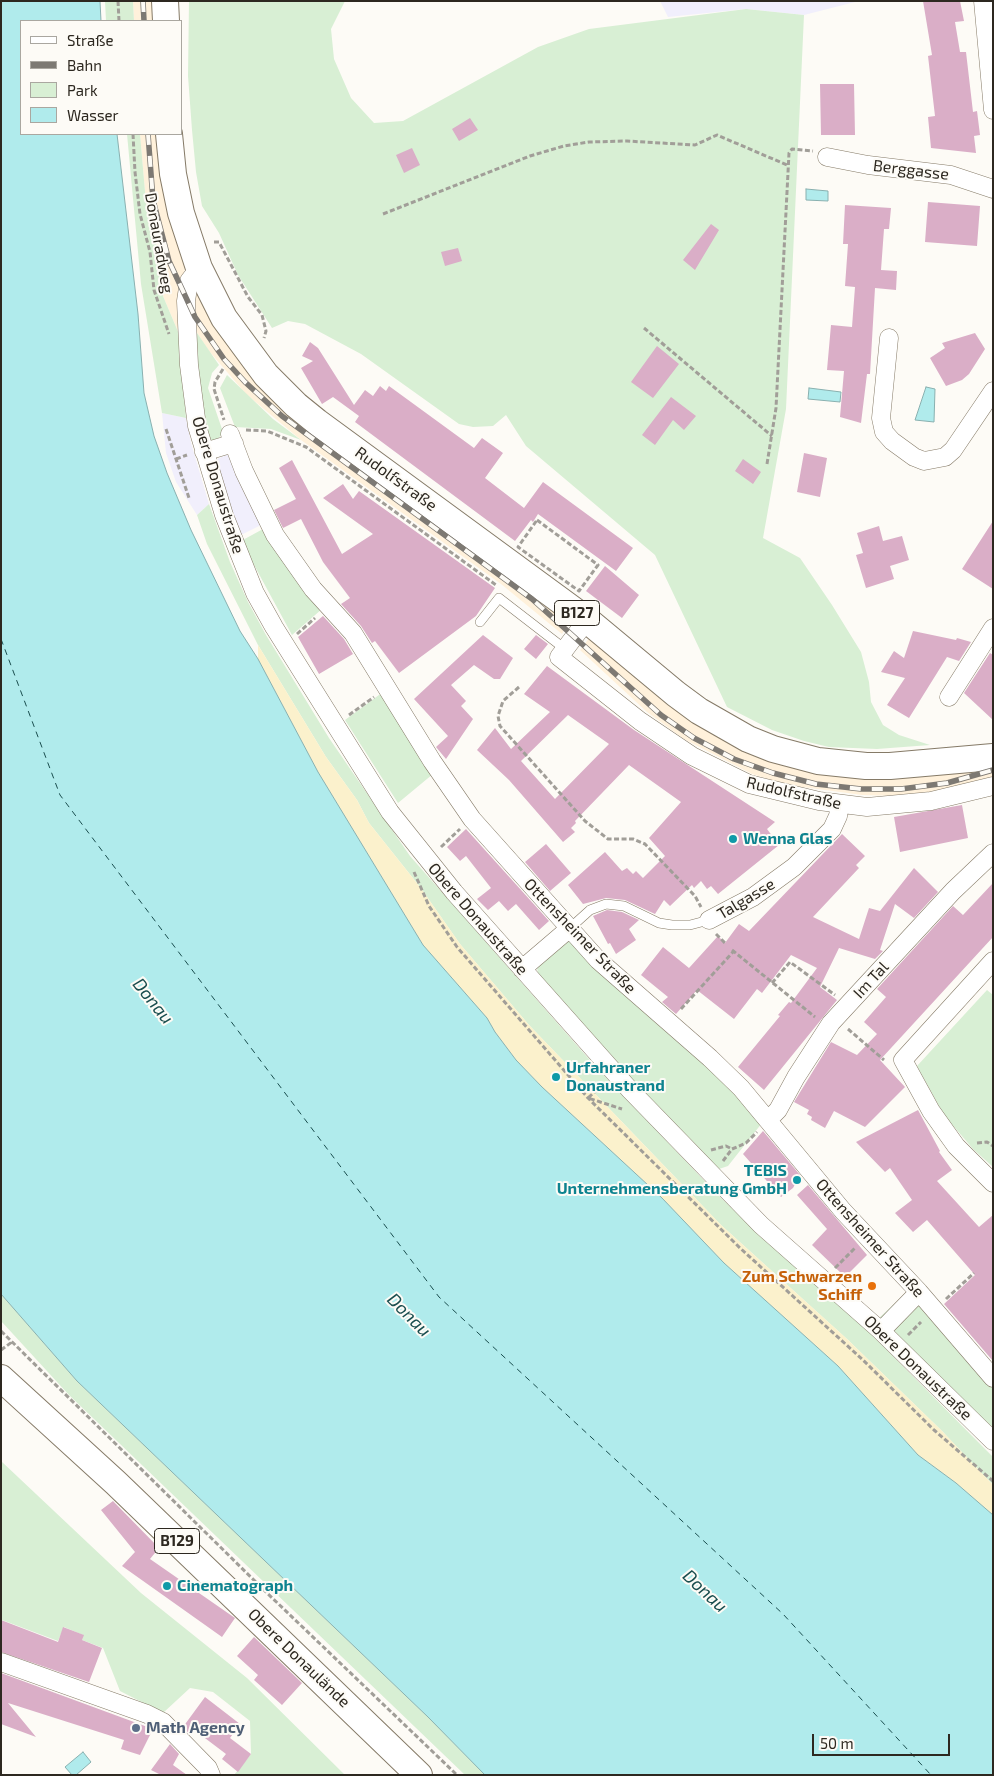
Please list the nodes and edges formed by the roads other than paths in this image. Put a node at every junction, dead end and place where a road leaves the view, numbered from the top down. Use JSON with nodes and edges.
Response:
{"nodes":[{"id":1,"x":165,"y":1,"type":"edge"},
{"id":2,"x":987,"y":10,"type":"edge"},
{"id":3,"x":166,"y":20,"type":"edge"},
{"id":4,"x":993,"y":110,"type":"edge"},
{"id":5,"x":170,"y":135,"type":"edge"},
{"id":6,"x":827,"y":157,"type":"road end"},
{"id":7,"x":993,"y":189,"type":"edge"},
{"id":8,"x":199,"y":268,"type":"junction"},
{"id":9,"x":889,"y":338,"type":"dead end"},
{"id":10,"x":993,"y":391,"type":"edge"},
{"id":11,"x":204,"y":452,"type":"junction"},
{"id":12,"x":587,"y":620,"type":"junction"},
{"id":13,"x":480,"y":622,"type":"dead end"},
{"id":14,"x":993,"y":628,"type":"edge"},
{"id":15,"x":565,"y":649,"type":"junction"},
{"id":16,"x":949,"y":697,"type":"dead end"},
{"id":17,"x":993,"y":757,"type":"edge"},
{"id":18,"x":993,"y":786,"type":"edge"},
{"id":19,"x":840,"y":804,"type":"junction"},
{"id":20,"x":993,"y":853,"type":"edge"},
{"id":21,"x":709,"y":920,"type":"joint"},
{"id":22,"x":570,"y":928,"type":"junction"},
{"id":23,"x":991,"y":967,"type":"edge"},
{"id":24,"x":522,"y":969,"type":"junction"},
{"id":25,"x":768,"y":1120,"type":"junction"},
{"id":26,"x":993,"y":1183,"type":"edge"},
{"id":27,"x":919,"y":1292,"type":"junction"},
{"id":28,"x":881,"y":1331,"type":"junction"},
{"id":29,"x":1,"y":1378,"type":"edge"},
{"id":30,"x":993,"y":1378,"type":"edge"},
{"id":31,"x":993,"y":1442,"type":"edge"},
{"id":32,"x":1,"y":1662,"type":"edge"},
{"id":33,"x":211,"y":1774,"type":"edge"},
{"id":34,"x":419,"y":1775,"type":"edge"}],
"edges":[{"from":1,"to":3,"type":"main road"},
{"from":2,"to":4,"type":"street"},
{"from":5,"to":8,"type":"main road","number":"B127"},
{"from":6,"to":7,"type":"street","name":"Berggasse"},
{"from":8,"to":11,"type":"street","name":"Obere Donaustraße"},
{"from":8,"to":12,"type":"main road","name":"Rudolfstraße","number":"B127"},
{"from":9,"to":10,"type":"street"},
{"from":11,"to":22,"type":"street","name":"Ottensheimer Straße"},
{"from":11,"to":24,"type":"street","name":"Obere Donaustraße"},
{"from":12,"to":15,"type":"street"},
{"from":12,"to":17,"type":"main road","name":"Rudolfstraße","number":"B127"},
{"from":13,"to":15,"type":"lane"},
{"from":14,"to":16,"type":"street"},
{"from":15,"to":19,"type":"street","name":"Rudolfstraße"},
{"from":18,"to":19,"type":"street","name":"Rudolfstraße"},
{"from":19,"to":21,"type":"street","name":"Talgasse"},
{"from":20,"to":25,"type":"street","name":"Im Tal"},
{"from":21,"to":22,"type":"lane","name":"Talgasse"},
{"from":22,"to":24,"type":"street","name":"Talgasse"},
{"from":22,"to":25,"type":"street","name":"Ottensheimer Straße"},
{"from":23,"to":26,"type":"street"},
{"from":24,"to":28,"type":"street","name":"Obere Donaustraße"},
{"from":25,"to":27,"type":"street","name":"Ottensheimer Straße"},
{"from":27,"to":28,"type":"street"},
{"from":27,"to":30,"type":"street","name":"Ottensheimer Straße"},
{"from":28,"to":31,"type":"street","name":"Obere Donaustraße"},
{"from":29,"to":34,"type":"main road","name":"Obere Donaulände","number":"B129"},
{"from":32,"to":33,"type":"street"}]}
